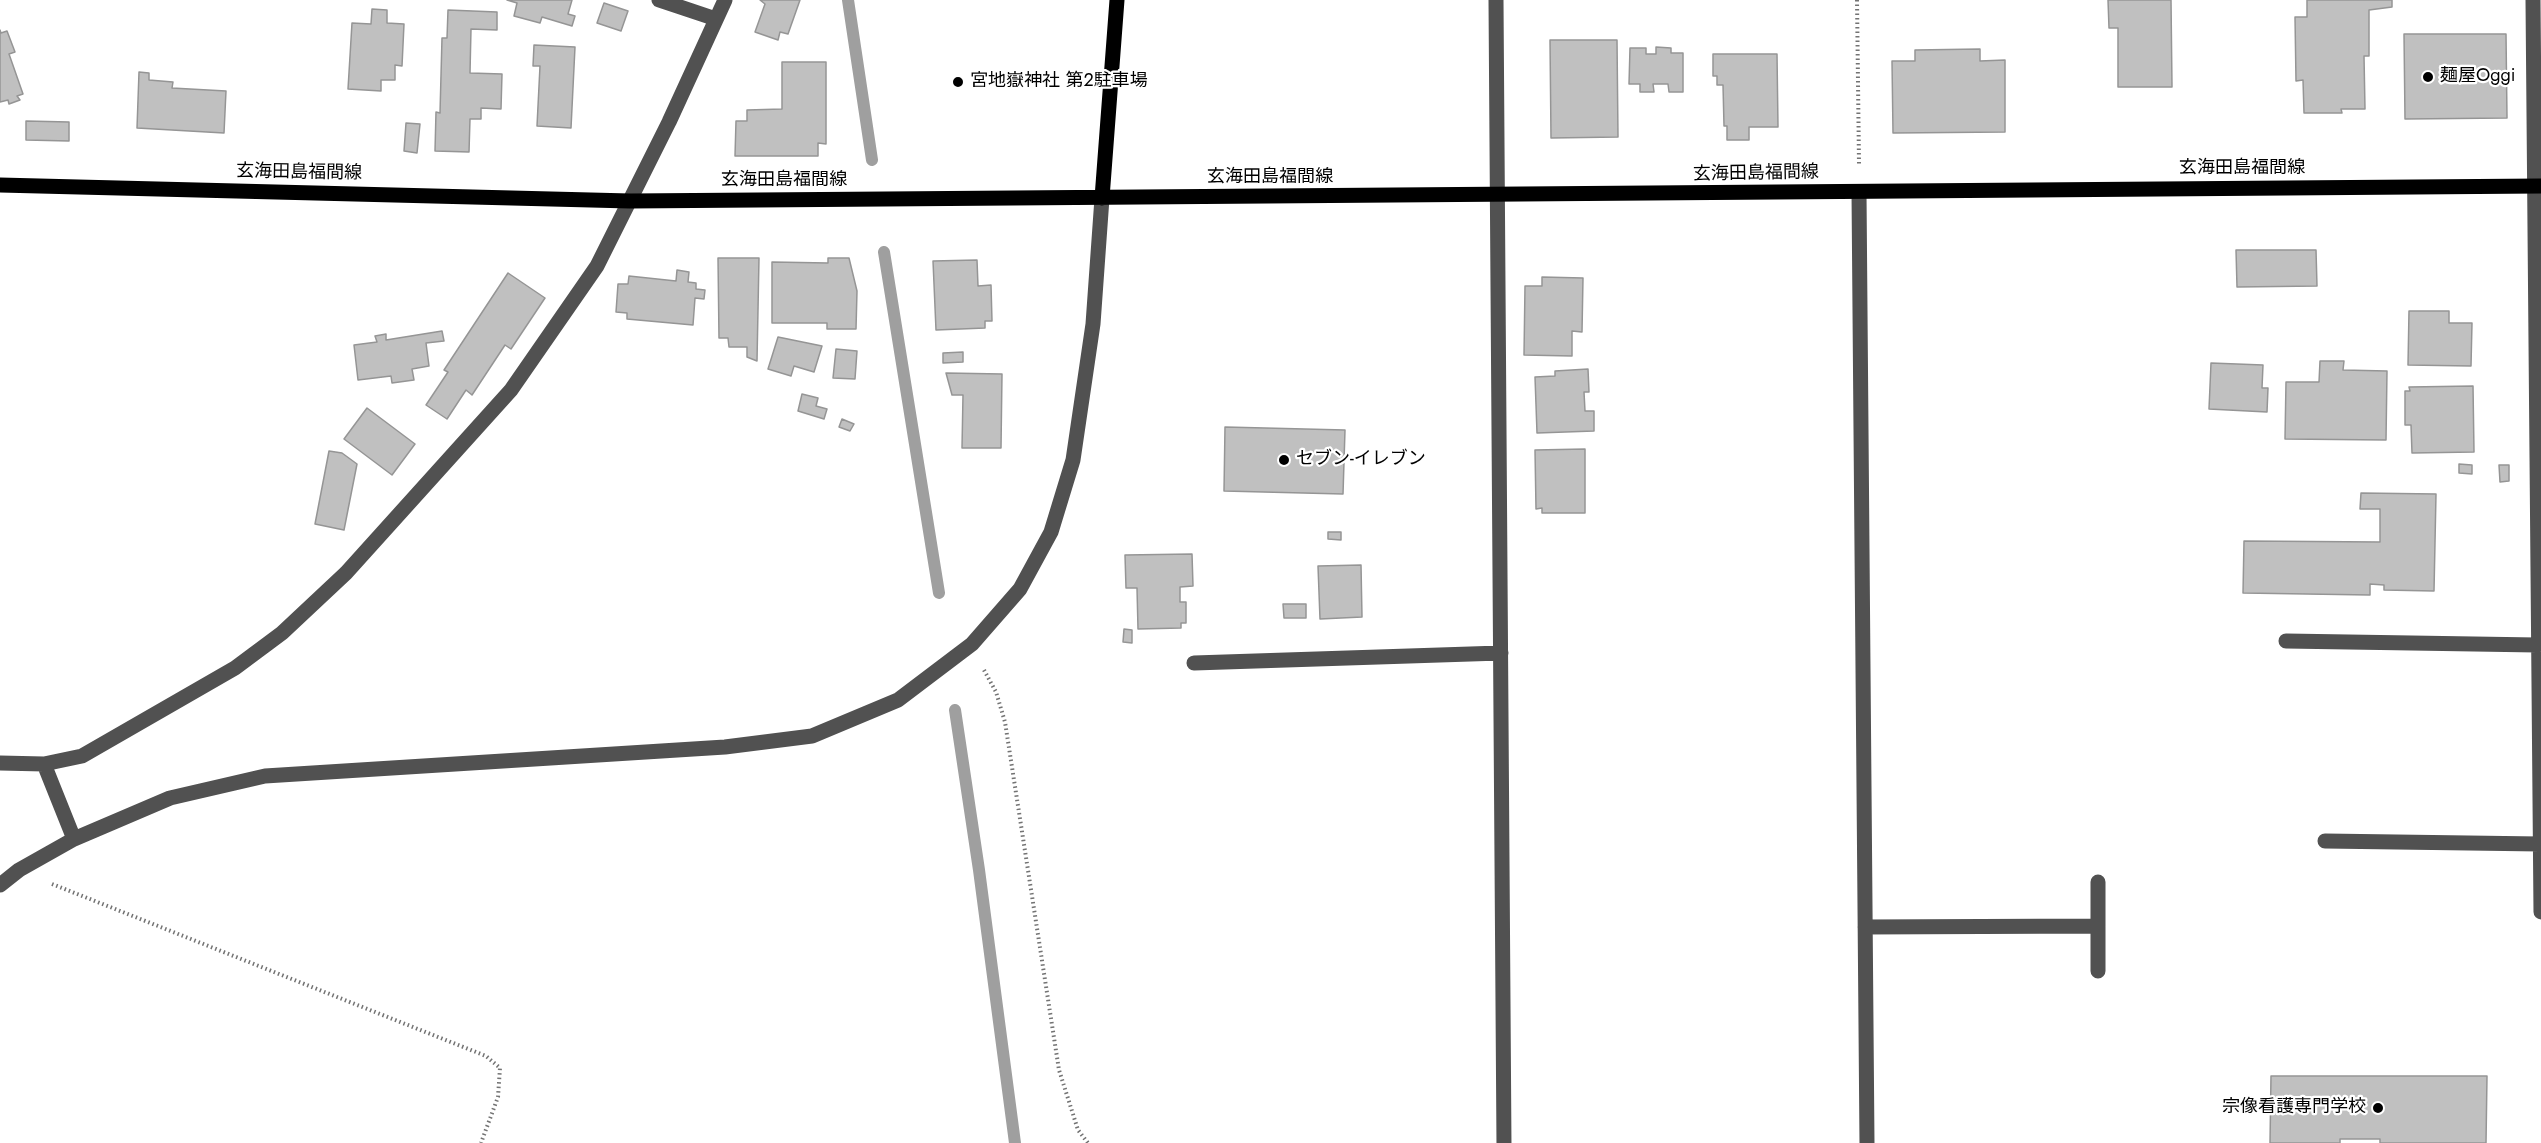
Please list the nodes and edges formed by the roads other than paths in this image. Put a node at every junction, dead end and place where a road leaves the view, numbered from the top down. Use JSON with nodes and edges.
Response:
{"nodes":[{"id":1,"x":659,"y":0,"type":"edge"},
{"id":2,"x":725,"y":0,"type":"edge"},
{"id":3,"x":1117,"y":0,"type":"edge"},
{"id":4,"x":1496,"y":0,"type":"edge"},
{"id":5,"x":2533,"y":0,"type":"edge"},
{"id":6,"x":716,"y":19,"type":"junction"},
{"id":7,"x":0,"y":185,"type":"edge"},
{"id":8,"x":2538,"y":186,"type":"edge"},
{"id":9,"x":1859,"y":192,"type":"junction"},
{"id":10,"x":1499,"y":196,"type":"junction"},
{"id":11,"x":1102,"y":198,"type":"junction"},
{"id":12,"x":630,"y":201,"type":"junction"},
{"id":13,"x":2286,"y":641,"type":"dead end"},
{"id":14,"x":2537,"y":645,"type":"junction"},
{"id":15,"x":1501,"y":653,"type":"junction"},
{"id":16,"x":1194,"y":663,"type":"dead end"},
{"id":17,"x":0,"y":763,"type":"edge"},
{"id":18,"x":44,"y":764,"type":"junction"},
{"id":19,"x":74,"y":838,"type":"junction"},
{"id":20,"x":2325,"y":842,"type":"dead end"},
{"id":21,"x":2540,"y":844,"type":"edge"},
{"id":22,"x":2098,"y":882,"type":"dead end"},
{"id":23,"x":0,"y":885,"type":"edge"},
{"id":24,"x":2541,"y":912,"type":"edge"},
{"id":25,"x":2098,"y":926,"type":"junction"},
{"id":26,"x":1865,"y":927,"type":"junction"},
{"id":27,"x":2098,"y":970,"type":"dead end"},
{"id":28,"x":1504,"y":1143,"type":"edge"},
{"id":29,"x":1867,"y":1143,"type":"edge"}],
"edges":[{"from":1,"to":6,"type":"street"},
{"from":2,"to":6,"type":"street"},
{"from":3,"to":11,"type":"main road"},
{"from":4,"to":10,"type":"street"},
{"from":5,"to":8,"type":"street"},
{"from":6,"to":12,"type":"street"},
{"from":7,"to":12,"type":"main road","name":"玄海田島福間線"},
{"from":8,"to":9,"type":"main road","name":"玄海田島福間線"},
{"from":8,"to":14,"type":"street"},
{"from":9,"to":10,"type":"main road","name":"玄海田島福間線"},
{"from":9,"to":26,"type":"street"},
{"from":10,"to":11,"type":"main road","name":"玄海田島福間線"},
{"from":10,"to":15,"type":"street"},
{"from":11,"to":12,"type":"main road","name":"玄海田島福間線"},
{"from":11,"to":19,"type":"street"},
{"from":12,"to":18,"type":"street"},
{"from":13,"to":14,"type":"street"},
{"from":14,"to":21,"type":"street"},
{"from":15,"to":16,"type":"street"},
{"from":15,"to":28,"type":"street"},
{"from":17,"to":18,"type":"street"},
{"from":18,"to":19,"type":"street"},
{"from":19,"to":23,"type":"street"},
{"from":20,"to":21,"type":"street"},
{"from":21,"to":24,"type":"street"},
{"from":22,"to":25,"type":"street"},
{"from":25,"to":26,"type":"street"},
{"from":25,"to":27,"type":"street"},
{"from":26,"to":29,"type":"street"}]}
